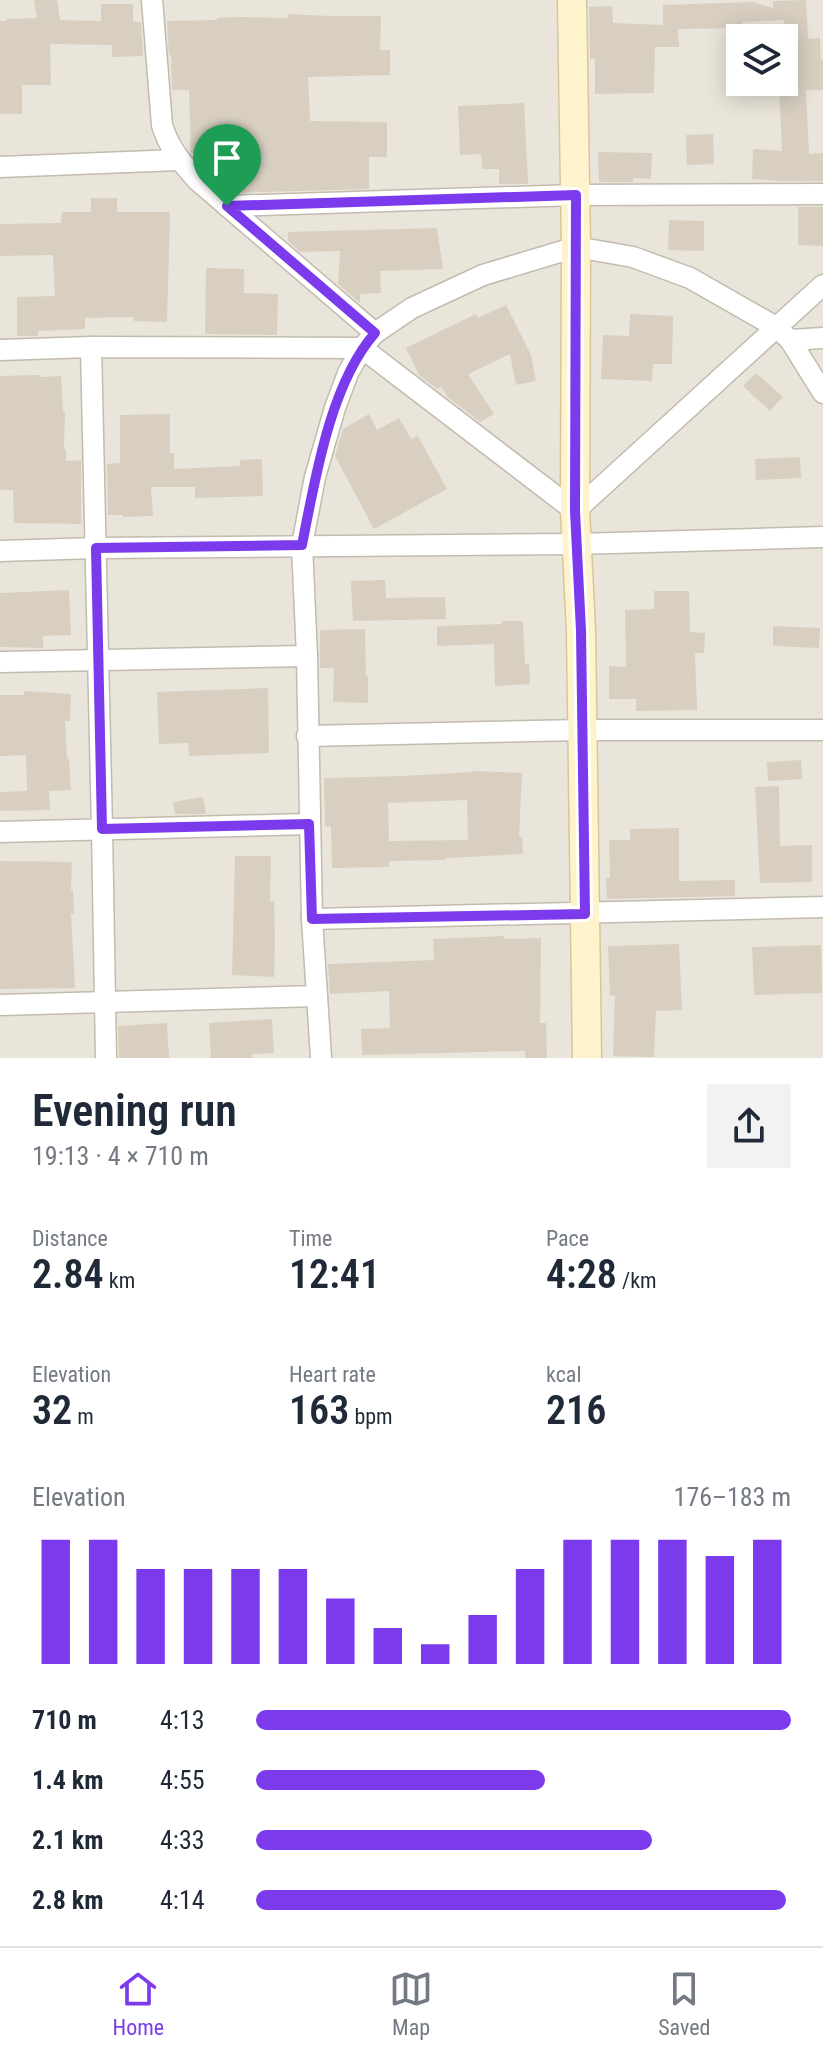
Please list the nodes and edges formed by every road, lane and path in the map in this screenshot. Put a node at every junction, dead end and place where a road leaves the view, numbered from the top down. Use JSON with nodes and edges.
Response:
{"nodes":[{"id":1,"x":152,"y":0,"type":"edge"},
{"id":2,"x":572,"y":0,"type":"edge"},
{"id":3,"x":178,"y":160,"type":"junction"},
{"id":4,"x":0,"y":167,"type":"edge"},
{"id":5,"x":823,"y":194,"type":"edge"},
{"id":6,"x":576,"y":195,"type":"junction"},
{"id":7,"x":227,"y":206,"type":"junction"},
{"id":8,"x":576,"y":247,"type":"junction"},
{"id":9,"x":823,"y":285,"type":"edge"},
{"id":10,"x":783,"y":334,"type":"junction"},
{"id":11,"x":823,"y":338,"type":"edge"},
{"id":12,"x":368,"y":340,"type":"junction"},
{"id":13,"x":91,"y":347,"type":"junction"},
{"id":14,"x":0,"y":350,"type":"edge"},
{"id":15,"x":823,"y":393,"type":"edge"},
{"id":16,"x":575,"y":511,"type":"junction"},
{"id":17,"x":823,"y":537,"type":"edge"},
{"id":18,"x":577,"y":544,"type":"junction"},
{"id":19,"x":302,"y":545,"type":"junction"},
{"id":20,"x":96,"y":548,"type":"junction"},
{"id":21,"x":0,"y":551,"type":"edge"},
{"id":22,"x":307,"y":656,"type":"junction"},
{"id":23,"x":99,"y":660,"type":"junction"},
{"id":24,"x":0,"y":662,"type":"edge"},
{"id":25,"x":581,"y":730,"type":"junction"},
{"id":26,"x":823,"y":730,"type":"edge"},
{"id":27,"x":307,"y":736,"type":"junction"},
{"id":28,"x":309,"y":824,"type":"junction"},
{"id":29,"x":102,"y":829,"type":"junction"},
{"id":30,"x":0,"y":832,"type":"edge"},
{"id":31,"x":823,"y":907,"type":"edge"},
{"id":32,"x":585,"y":914,"type":"junction"},
{"id":33,"x":312,"y":919,"type":"junction"},
{"id":34,"x":317,"y":996,"type":"junction"},
{"id":35,"x":105,"y":1003,"type":"junction"},
{"id":36,"x":0,"y":1005,"type":"edge"},
{"id":37,"x":106,"y":1058,"type":"edge"},
{"id":38,"x":321,"y":1058,"type":"edge"},
{"id":39,"x":587,"y":1058,"type":"edge"}],
"edges":[{"from":1,"to":3,"type":"street"},
{"from":2,"to":6,"type":"street"},
{"from":3,"to":4,"type":"street"},
{"from":3,"to":7,"type":"street"},
{"from":5,"to":6,"type":"street"},
{"from":6,"to":7,"type":"street"},
{"from":6,"to":8,"type":"street"},
{"from":7,"to":12,"type":"street"},
{"from":8,"to":10,"type":"street"},
{"from":8,"to":12,"type":"street"},
{"from":8,"to":16,"type":"street"},
{"from":9,"to":10,"type":"street"},
{"from":10,"to":11,"type":"street"},
{"from":10,"to":15,"type":"street"},
{"from":10,"to":16,"type":"street"},
{"from":12,"to":13,"type":"street"},
{"from":12,"to":16,"type":"street"},
{"from":12,"to":19,"type":"street"},
{"from":13,"to":14,"type":"street"},
{"from":13,"to":20,"type":"street"},
{"from":16,"to":18,"type":"street"},
{"from":17,"to":18,"type":"street"},
{"from":18,"to":19,"type":"street"},
{"from":18,"to":25,"type":"street"},
{"from":19,"to":20,"type":"street"},
{"from":19,"to":22,"type":"street"},
{"from":20,"to":21,"type":"street"},
{"from":20,"to":23,"type":"street"},
{"from":22,"to":23,"type":"street"},
{"from":22,"to":27,"type":"street"},
{"from":23,"to":24,"type":"street"},
{"from":23,"to":29,"type":"street"},
{"from":25,"to":26,"type":"street"},
{"from":25,"to":27,"type":"street"},
{"from":25,"to":32,"type":"street"},
{"from":27,"to":28,"type":"street"},
{"from":28,"to":29,"type":"street"},
{"from":28,"to":33,"type":"street"},
{"from":29,"to":30,"type":"street"},
{"from":29,"to":35,"type":"street"},
{"from":31,"to":32,"type":"street"},
{"from":32,"to":33,"type":"street"},
{"from":32,"to":39,"type":"street"},
{"from":33,"to":34,"type":"street"},
{"from":34,"to":35,"type":"street"},
{"from":34,"to":38,"type":"street"},
{"from":35,"to":36,"type":"street"},
{"from":35,"to":37,"type":"street"}]}
